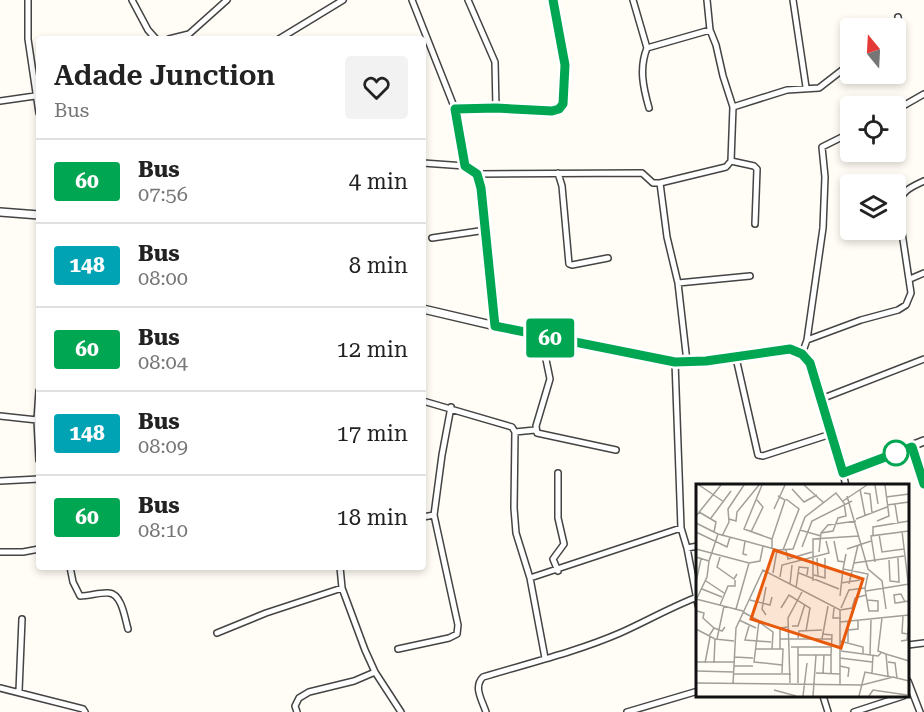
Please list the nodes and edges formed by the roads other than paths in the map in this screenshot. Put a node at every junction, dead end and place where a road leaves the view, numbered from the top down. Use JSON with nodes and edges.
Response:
{"nodes":[{"id":1,"x":28,"y":0,"type":"edge"},
{"id":2,"x":132,"y":0,"type":"edge"},
{"id":3,"x":227,"y":0,"type":"edge"},
{"id":4,"x":343,"y":0,"type":"edge"},
{"id":5,"x":412,"y":0,"type":"edge"},
{"id":6,"x":468,"y":0,"type":"edge"},
{"id":7,"x":553,"y":0,"type":"edge"},
{"id":8,"x":633,"y":0,"type":"edge"},
{"id":9,"x":707,"y":0,"type":"edge"},
{"id":10,"x":793,"y":0,"type":"edge"},
{"id":11,"x":710,"y":30,"type":"junction"},
{"id":12,"x":153,"y":36,"type":"edge"},
{"id":13,"x":181,"y":36,"type":"edge"},
{"id":14,"x":284,"y":36,"type":"edge"},
{"id":15,"x":647,"y":48,"type":"junction"},
{"id":16,"x":840,"y":72,"type":"edge"},
{"id":17,"x":806,"y":87,"type":"junction"},
{"id":18,"x":924,"y":94,"type":"edge"},
{"id":19,"x":35,"y":96,"type":"junction"},
{"id":20,"x":36,"y":100,"type":"edge"},
{"id":21,"x":0,"y":101,"type":"edge"},
{"id":22,"x":906,"y":104,"type":"edge"},
{"id":23,"x":733,"y":107,"type":"junction"},
{"id":24,"x":496,"y":108,"type":"junction"},
{"id":25,"x":649,"y":108,"type":"dead end"},
{"id":26,"x":455,"y":109,"type":"junction"},
{"id":27,"x":840,"y":138,"type":"edge"},
{"id":28,"x":731,"y":161,"type":"junction"},
{"id":29,"x":426,"y":163,"type":"edge"},
{"id":30,"x":465,"y":166,"type":"junction"},
{"id":31,"x":558,"y":172,"type":"junction"},
{"id":32,"x":477,"y":174,"type":"junction"},
{"id":33,"x":924,"y":181,"type":"edge"},
{"id":34,"x":660,"y":183,"type":"junction"},
{"id":35,"x":0,"y":212,"type":"edge"},
{"id":36,"x":36,"y":215,"type":"edge"},
{"id":37,"x":755,"y":224,"type":"dead end"},
{"id":38,"x":486,"y":230,"type":"junction"},
{"id":39,"x":432,"y":237,"type":"dead end"},
{"id":40,"x":608,"y":258,"type":"dead end"},
{"id":41,"x":924,"y":273,"type":"edge"},
{"id":42,"x":750,"y":276,"type":"dead end"},
{"id":43,"x":910,"y":279,"type":"junction"},
{"id":44,"x":678,"y":283,"type":"junction"},
{"id":45,"x":426,"y":310,"type":"edge"},
{"id":46,"x":495,"y":326,"type":"junction"},
{"id":47,"x":543,"y":337,"type":"junction"},
{"id":48,"x":807,"y":340,"type":"junction"},
{"id":49,"x":802,"y":354,"type":"junction"},
{"id":50,"x":736,"y":357,"type":"junction"},
{"id":51,"x":924,"y":359,"type":"edge"},
{"id":52,"x":675,"y":362,"type":"junction"},
{"id":53,"x":687,"y":362,"type":"junction"},
{"id":54,"x":821,"y":399,"type":"junction"},
{"id":55,"x":426,"y":402,"type":"edge"},
{"id":56,"x":452,"y":407,"type":"junction"},
{"id":57,"x":0,"y":417,"type":"edge"},
{"id":58,"x":36,"y":420,"type":"edge"},
{"id":59,"x":535,"y":430,"type":"junction"},
{"id":60,"x":515,"y":432,"type":"junction"},
{"id":61,"x":831,"y":434,"type":"junction"},
{"id":62,"x":924,"y":441,"type":"edge"},
{"id":63,"x":912,"y":447,"type":"junction"},
{"id":64,"x":616,"y":450,"type":"dead end"},
{"id":65,"x":558,"y":473,"type":"dead end"},
{"id":66,"x":843,"y":473,"type":"junction"},
{"id":67,"x":36,"y":479,"type":"edge"},
{"id":68,"x":0,"y":481,"type":"edge"},
{"id":69,"x":846,"y":484,"type":"edge"},
{"id":70,"x":924,"y":484,"type":"edge"},
{"id":71,"x":434,"y":515,"type":"junction"},
{"id":72,"x":426,"y":516,"type":"edge"},
{"id":73,"x":681,"y":528,"type":"junction"},
{"id":74,"x":696,"y":546,"type":"edge"},
{"id":75,"x":687,"y":548,"type":"junction"},
{"id":76,"x":36,"y":550,"type":"edge"},
{"id":77,"x":0,"y":552,"type":"edge"},
{"id":78,"x":71,"y":570,"type":"edge"},
{"id":79,"x":340,"y":570,"type":"edge"},
{"id":80,"x":558,"y":570,"type":"junction"},
{"id":81,"x":530,"y":578,"type":"junction"},
{"id":82,"x":342,"y":588,"type":"junction"},
{"id":83,"x":695,"y":598,"type":"joint"},
{"id":84,"x":22,"y":619,"type":"dead end"},
{"id":85,"x":128,"y":629,"type":"dead end"},
{"id":86,"x":217,"y":633,"type":"dead end"},
{"id":87,"x":924,"y":643,"type":"edge"},
{"id":88,"x":909,"y":645,"type":"edge"},
{"id":89,"x":398,"y":649,"type":"dead end"},
{"id":90,"x":545,"y":658,"type":"junction"},
{"id":91,"x":375,"y":672,"type":"junction"},
{"id":92,"x":0,"y":688,"type":"edge"},
{"id":93,"x":19,"y":691,"type":"junction"},
{"id":94,"x":696,"y":692,"type":"edge"},
{"id":95,"x":909,"y":693,"type":"edge"},
{"id":96,"x":823,"y":697,"type":"edge"},
{"id":97,"x":900,"y":697,"type":"edge"},
{"id":98,"x":85,"y":712,"type":"edge"},
{"id":99,"x":297,"y":712,"type":"edge"},
{"id":100,"x":401,"y":712,"type":"edge"},
{"id":101,"x":486,"y":712,"type":"edge"},
{"id":102,"x":627,"y":712,"type":"edge"},
{"id":103,"x":828,"y":712,"type":"edge"},
{"id":104,"x":854,"y":712,"type":"edge"},
{"id":105,"x":920,"y":712,"type":"edge"}],
"edges":[{"from":1,"to":19,"type":"street"},
{"from":2,"to":12,"type":"street"},
{"from":3,"to":13,"type":"street"},
{"from":4,"to":14,"type":"street"},
{"from":5,"to":26,"type":"street"},
{"from":6,"to":24,"type":"street"},
{"from":7,"to":24,"type":"street"},
{"from":8,"to":15,"type":"street"},
{"from":9,"to":11,"type":"street"},
{"from":10,"to":17,"type":"street"},
{"from":11,"to":15,"type":"street"},
{"from":11,"to":23,"type":"street"},
{"from":15,"to":25,"type":"street"},
{"from":16,"to":17,"type":"street"},
{"from":17,"to":23,"type":"street"},
{"from":18,"to":22,"type":"street"},
{"from":19,"to":20,"type":"street"},
{"from":19,"to":21,"type":"street"},
{"from":23,"to":28,"type":"street"},
{"from":24,"to":26,"type":"street"},
{"from":26,"to":30,"type":"street"},
{"from":27,"to":48,"type":"street"},
{"from":28,"to":34,"type":"street"},
{"from":28,"to":37,"type":"street"},
{"from":29,"to":30,"type":"street"},
{"from":30,"to":32,"type":"street"},
{"from":31,"to":32,"type":"street"},
{"from":31,"to":34,"type":"street"},
{"from":31,"to":40,"type":"street"},
{"from":32,"to":38,"type":"street"},
{"from":33,"to":43,"type":"street"},
{"from":34,"to":44,"type":"street"},
{"from":35,"to":36,"type":"street"},
{"from":38,"to":39,"type":"street"},
{"from":38,"to":46,"type":"street"},
{"from":41,"to":43,"type":"street"},
{"from":42,"to":44,"type":"street"},
{"from":43,"to":48,"type":"street"},
{"from":44,"to":53,"type":"street"},
{"from":45,"to":46,"type":"street"},
{"from":46,"to":47,"type":"street"},
{"from":47,"to":52,"type":"street"},
{"from":47,"to":59,"type":"street"},
{"from":48,"to":49,"type":"street"},
{"from":49,"to":50,"type":"street"},
{"from":49,"to":54,"type":"street"},
{"from":50,"to":53,"type":"street"},
{"from":50,"to":61,"type":"street"},
{"from":51,"to":54,"type":"street"},
{"from":52,"to":53,"type":"street"},
{"from":52,"to":73,"type":"street"},
{"from":54,"to":61,"type":"street"},
{"from":55,"to":56,"type":"street"},
{"from":56,"to":60,"type":"street"},
{"from":56,"to":71,"type":"street"},
{"from":57,"to":58,"type":"street"},
{"from":59,"to":60,"type":"street"},
{"from":59,"to":64,"type":"street"},
{"from":60,"to":81,"type":"street"},
{"from":61,"to":66,"type":"street"},
{"from":62,"to":63,"type":"street"},
{"from":63,"to":66,"type":"street"},
{"from":63,"to":70,"type":"street"},
{"from":65,"to":80,"type":"street"},
{"from":66,"to":69,"type":"street"},
{"from":67,"to":68,"type":"street"},
{"from":71,"to":72,"type":"street"},
{"from":71,"to":89,"type":"street"},
{"from":73,"to":75,"type":"street"},
{"from":73,"to":80,"type":"street"},
{"from":74,"to":75,"type":"street"},
{"from":75,"to":83,"type":"street"},
{"from":76,"to":77,"type":"street"},
{"from":78,"to":85,"type":"street"},
{"from":79,"to":82,"type":"street"},
{"from":80,"to":81,"type":"street"},
{"from":81,"to":90,"type":"street"},
{"from":82,"to":86,"type":"street"},
{"from":82,"to":91,"type":"street"},
{"from":83,"to":90,"type":"street"},
{"from":84,"to":93,"type":"street"},
{"from":87,"to":88,"type":"street"},
{"from":90,"to":101,"type":"street"},
{"from":91,"to":99,"type":"street"},
{"from":91,"to":100,"type":"street"},
{"from":92,"to":93,"type":"street"},
{"from":93,"to":98,"type":"street"},
{"from":94,"to":102,"type":"street"},
{"from":95,"to":105,"type":"street"},
{"from":96,"to":103,"type":"street"},
{"from":97,"to":104,"type":"street"}]}
